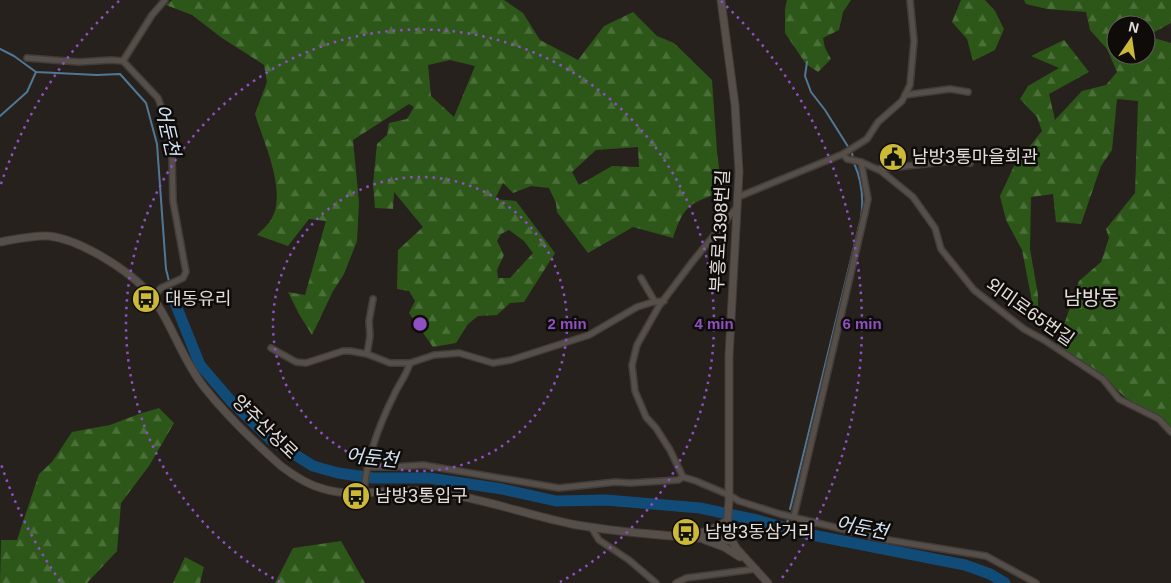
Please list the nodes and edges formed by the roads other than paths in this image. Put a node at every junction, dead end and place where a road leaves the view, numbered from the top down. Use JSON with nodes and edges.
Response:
{"nodes":[{"id":1,"x":165,"y":0,"type":"edge"},
{"id":2,"x":721,"y":0,"type":"edge"},
{"id":3,"x":910,"y":0,"type":"edge"},
{"id":4,"x":27,"y":58,"type":"dead end"},
{"id":5,"x":124,"y":61,"type":"junction"},
{"id":6,"x":968,"y":92,"type":"dead end"},
{"id":7,"x":905,"y":95,"type":"junction"},
{"id":8,"x":848,"y":151,"type":"junction"},
{"id":9,"x":856,"y":161,"type":"junction"},
{"id":10,"x":970,"y":163,"type":"dead end"},
{"id":11,"x":879,"y":169,"type":"junction"},
{"id":12,"x":738,"y":197,"type":"junction"},
{"id":13,"x":738,"y":207,"type":"junction"},
{"id":14,"x":0,"y":242,"type":"edge"},
{"id":15,"x":641,"y":278,"type":"dead end"},
{"id":16,"x":153,"y":297,"type":"junction"},
{"id":17,"x":373,"y":299,"type":"dead end"},
{"id":18,"x":659,"y":303,"type":"junction"},
{"id":19,"x":271,"y":348,"type":"dead end"},
{"id":20,"x":367,"y":354,"type":"junction"},
{"id":21,"x":410,"y":363,"type":"junction"},
{"id":22,"x":1171,"y":432,"type":"edge"},
{"id":23,"x":368,"y":467,"type":"junction"},
{"id":24,"x":683,"y":477,"type":"junction"},
{"id":25,"x":365,"y":489,"type":"junction"},
{"id":26,"x":729,"y":497,"type":"junction"},
{"id":27,"x":794,"y":516,"type":"junction"},
{"id":28,"x":727,"y":520,"type":"junction"},
{"id":29,"x":591,"y":527,"type":"junction"},
{"id":30,"x":685,"y":536,"type":"junction"},
{"id":31,"x":732,"y":540,"type":"junction"},
{"id":32,"x":754,"y":566,"type":"junction"},
{"id":33,"x":656,"y":583,"type":"edge"},
{"id":34,"x":676,"y":583,"type":"edge"},
{"id":35,"x":768,"y":583,"type":"edge"},
{"id":36,"x":1036,"y":583,"type":"edge"}],
"edges":[{"from":1,"to":5,"type":"street"},
{"from":2,"to":12,"type":"street","name":"부흥로1398번길"},
{"from":3,"to":7,"type":"street"},
{"from":4,"to":5,"type":"street"},
{"from":5,"to":16,"type":"street"},
{"from":6,"to":7,"type":"street"},
{"from":7,"to":8,"type":"street"},
{"from":8,"to":9,"type":"street","name":"외미로65번길"},
{"from":8,"to":12,"type":"street"},
{"from":9,"to":11,"type":"street","name":"외미로65번길"},
{"from":9,"to":27,"type":"street"},
{"from":10,"to":11,"type":"street","name":"외미로65번길"},
{"from":11,"to":22,"type":"street","name":"외미로65번길"},
{"from":12,"to":13,"type":"street","name":"부흥로1398번길"},
{"from":13,"to":18,"type":"street"},
{"from":13,"to":26,"type":"street","name":"부흥로1398번길"},
{"from":14,"to":16,"type":"street","name":"양주산성로"},
{"from":15,"to":18,"type":"street"},
{"from":16,"to":25,"type":"street","name":"양주산성로"},
{"from":17,"to":20,"type":"street"},
{"from":18,"to":21,"type":"street"},
{"from":18,"to":24,"type":"street"},
{"from":19,"to":20,"type":"street"},
{"from":20,"to":21,"type":"street"},
{"from":21,"to":23,"type":"street"},
{"from":23,"to":24,"type":"street"},
{"from":23,"to":25,"type":"street"},
{"from":24,"to":26,"type":"street"},
{"from":25,"to":29,"type":"street","name":"양주산성로"},
{"from":26,"to":27,"type":"street"},
{"from":26,"to":28,"type":"street","name":"부흥로1398번길"},
{"from":27,"to":36,"type":"street"},
{"from":28,"to":30,"type":"street"},
{"from":28,"to":31,"type":"street","name":"부흥로1398번길"},
{"from":29,"to":30,"type":"street","name":"양주산성로"},
{"from":29,"to":33,"type":"street"},
{"from":30,"to":31,"type":"street","name":"양주산성로"},
{"from":30,"to":32,"type":"street"},
{"from":31,"to":32,"type":"street"},
{"from":32,"to":34,"type":"street"},
{"from":32,"to":35,"type":"street"}]}
